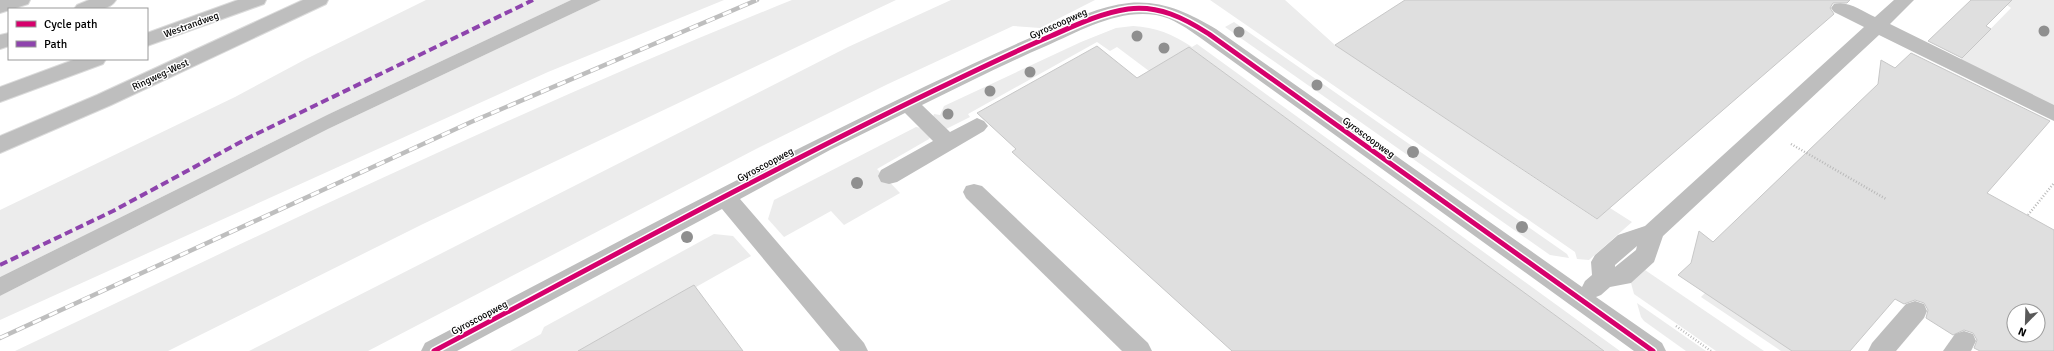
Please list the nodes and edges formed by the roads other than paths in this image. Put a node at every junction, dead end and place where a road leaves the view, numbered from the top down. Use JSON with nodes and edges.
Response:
{"nodes":[{"id":1,"x":21,"y":0,"type":"edge"},
{"id":2,"x":107,"y":0,"type":"edge"},
{"id":3,"x":257,"y":0,"type":"edge"},
{"id":4,"x":319,"y":0,"type":"edge"},
{"id":5,"x":1904,"y":0,"type":"edge"},
{"id":6,"x":1166,"y":5,"type":"edge"},
{"id":7,"x":0,"y":7,"type":"edge"},
{"id":8,"x":87,"y":8,"type":"edge"},
{"id":9,"x":1840,"y":8,"type":"dead end"},
{"id":10,"x":1877,"y":26,"type":"junction"},
{"id":11,"x":148,"y":40,"type":"edge"},
{"id":12,"x":93,"y":60,"type":"edge"},
{"id":13,"x":0,"y":95,"type":"edge"},
{"id":14,"x":907,"y":103,"type":"junction"},
{"id":15,"x":2054,"y":114,"type":"edge"},
{"id":16,"x":977,"y":126,"type":"dead end"},
{"id":17,"x":948,"y":143,"type":"junction"},
{"id":18,"x":0,"y":145,"type":"edge"},
{"id":19,"x":889,"y":176,"type":"dead end"},
{"id":20,"x":974,"y":192,"type":"dead end"},
{"id":21,"x":724,"y":196,"type":"junction"},
{"id":22,"x":1580,"y":299,"type":"junction"},
{"id":23,"x":1914,"y":311,"type":"dead end"},
{"id":24,"x":434,"y":351,"type":"edge"},
{"id":25,"x":855,"y":351,"type":"edge"},
{"id":26,"x":1139,"y":351,"type":"edge"},
{"id":27,"x":1653,"y":351,"type":"edge"},
{"id":28,"x":1881,"y":351,"type":"edge"}],
"edges":[{"from":1,"to":7,"type":"main road"},
{"from":2,"to":8,"type":"main road"},
{"from":3,"to":11,"type":"main road","name":"Westrandweg"},
{"from":4,"to":18,"type":"main road","name":"Ringweg-West"},
{"from":5,"to":10,"type":"main road"},
{"from":6,"to":14,"type":"main road","name":"Gyroscoopweg"},
{"from":6,"to":22,"type":"main road","name":"Gyroscoopweg"},
{"from":9,"to":10,"type":"main road"},
{"from":10,"to":15,"type":"main road"},
{"from":10,"to":22,"type":"main road"},
{"from":12,"to":13,"type":"main road"},
{"from":14,"to":17,"type":"main road"},
{"from":14,"to":21,"type":"main road","name":"Gyroscoopweg"},
{"from":16,"to":17,"type":"main road"},
{"from":17,"to":19,"type":"main road"},
{"from":20,"to":26,"type":"main road"},
{"from":21,"to":24,"type":"main road","name":"Gyroscoopweg"},
{"from":21,"to":25,"type":"main road"},
{"from":22,"to":27,"type":"main road","name":"Gyroscoopweg"},
{"from":23,"to":28,"type":"main road"}]}
